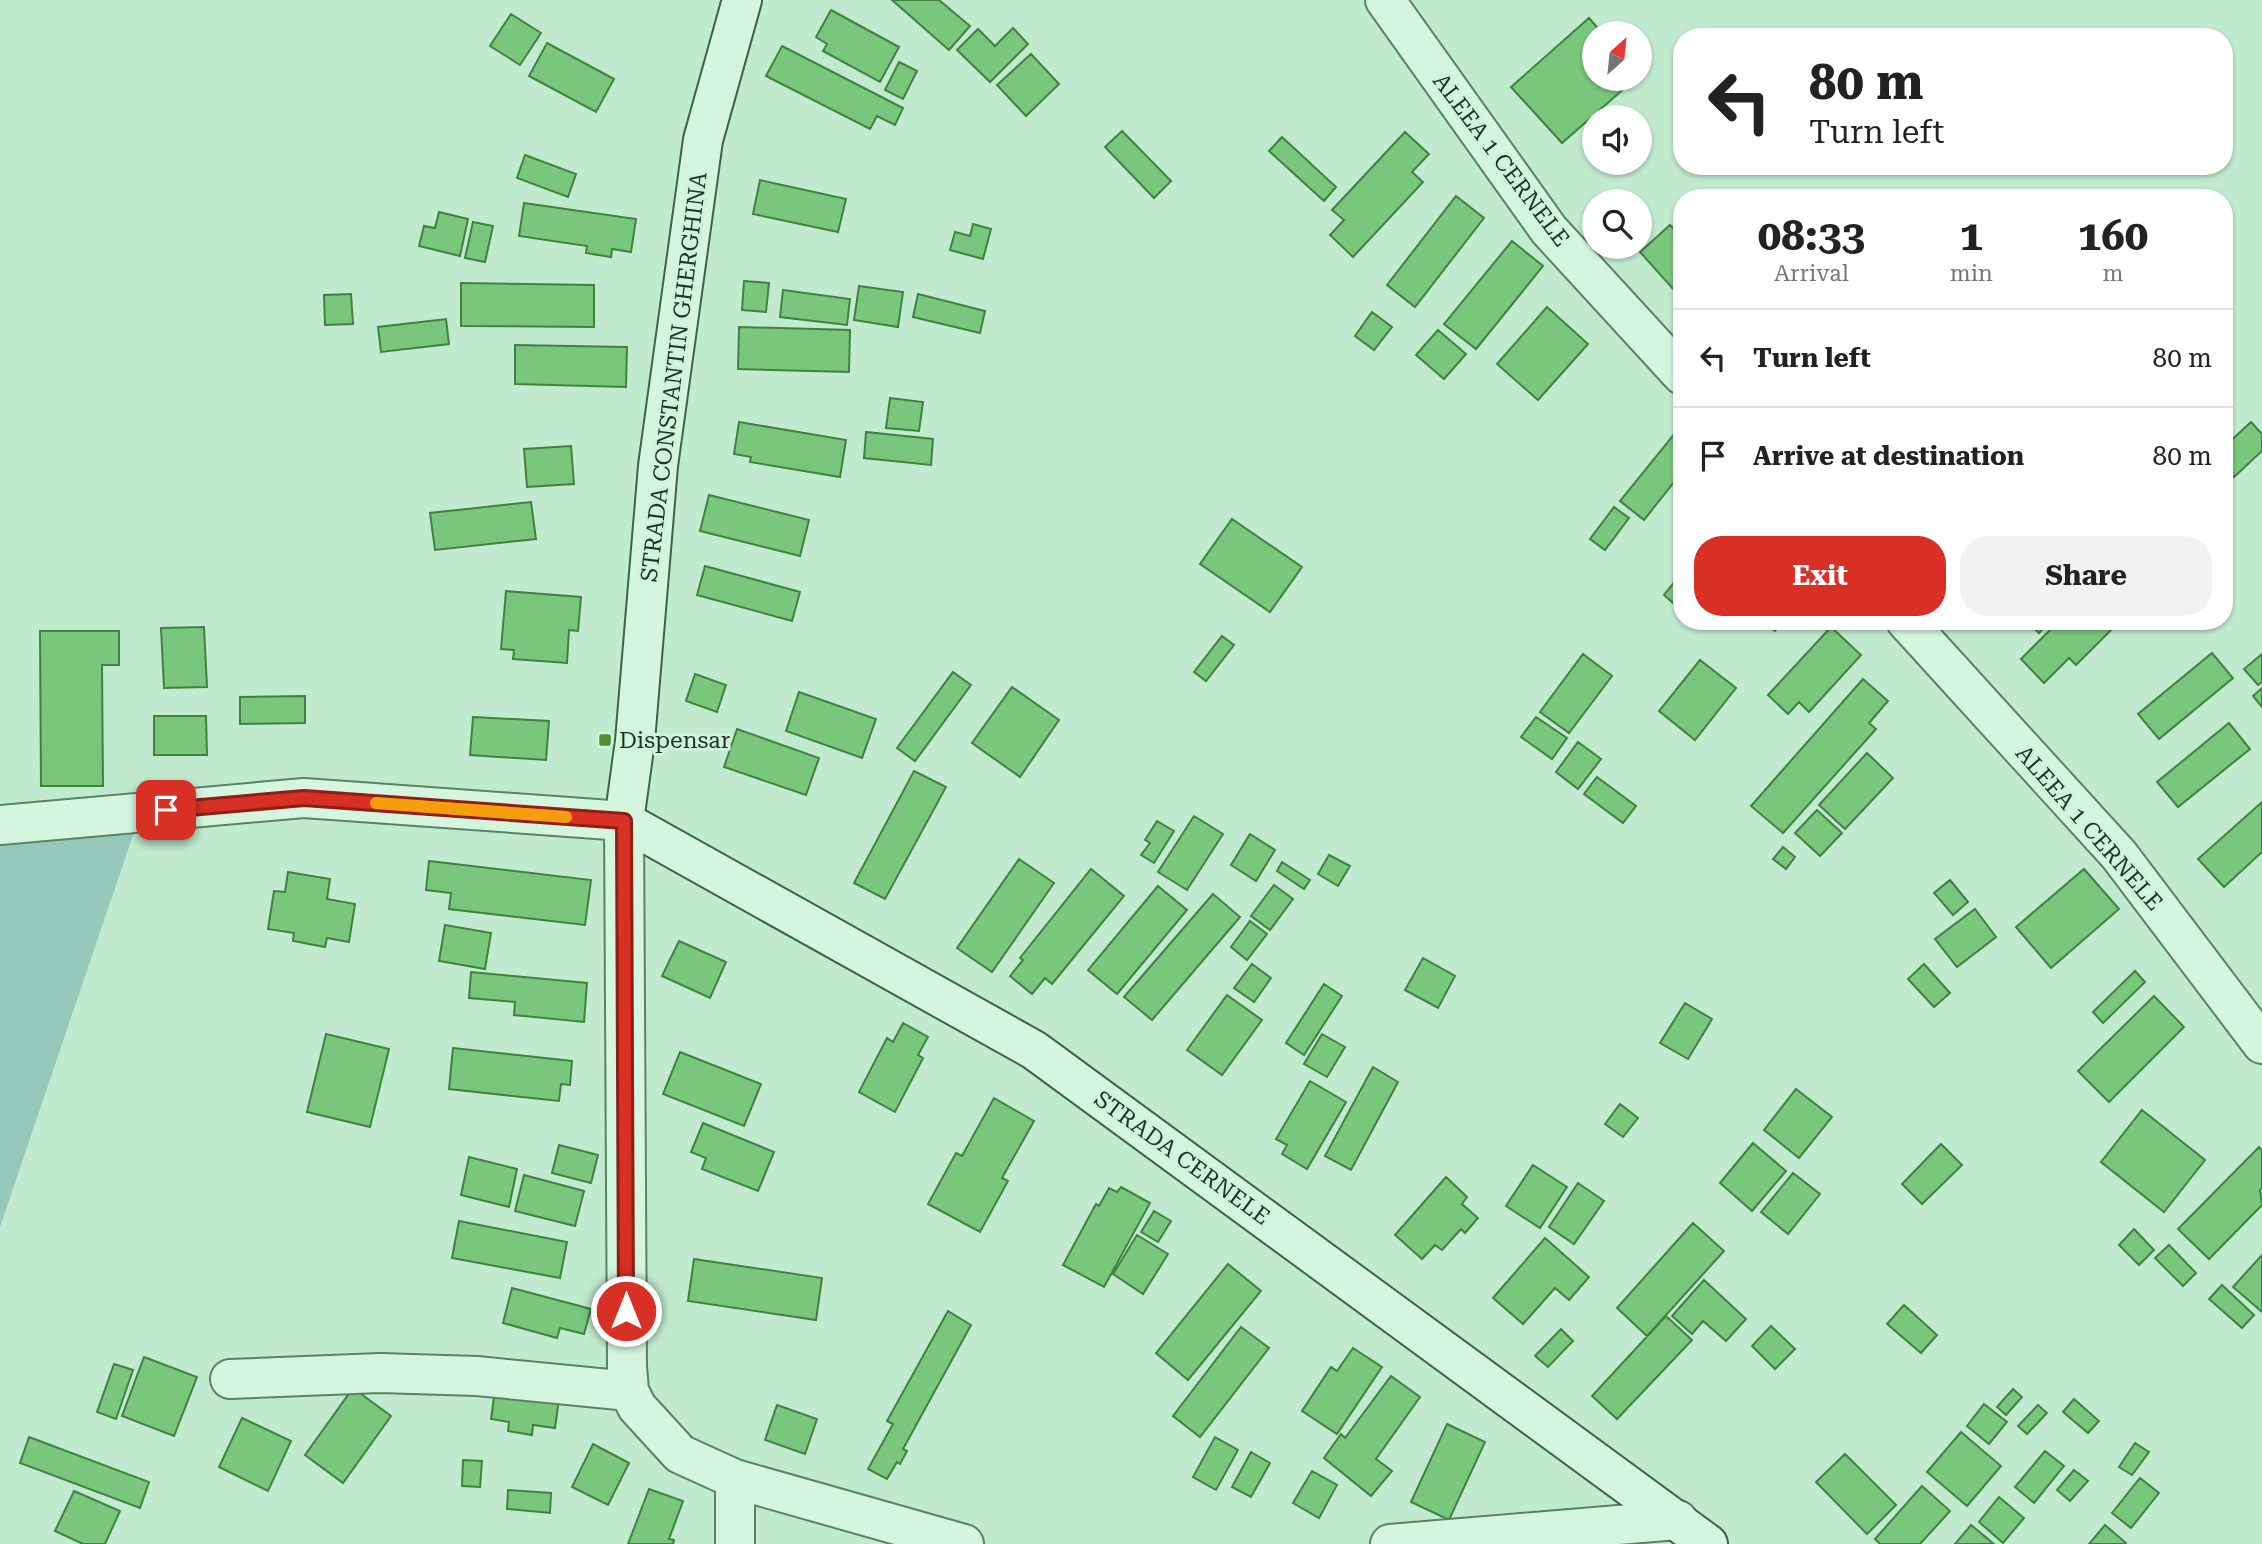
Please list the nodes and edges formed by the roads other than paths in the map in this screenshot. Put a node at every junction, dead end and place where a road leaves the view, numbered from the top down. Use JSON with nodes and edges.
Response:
{"nodes":[{"id":1,"x":742,"y":0,"type":"edge"},
{"id":2,"x":1385,"y":0,"type":"edge"},
{"id":3,"x":1673,"y":365,"type":"edge"},
{"id":4,"x":1914,"y":630,"type":"edge"},
{"id":5,"x":624,"y":821,"type":"junction"},
{"id":6,"x":0,"y":825,"type":"edge"},
{"id":7,"x":2262,"y":1044,"type":"edge"},
{"id":8,"x":230,"y":1379,"type":"dead end"},
{"id":9,"x":629,"y":1391,"type":"junction"},
{"id":10,"x":735,"y":1479,"type":"junction"},
{"id":11,"x":1678,"y":1521,"type":"junction"},
{"id":12,"x":735,"y":1544,"type":"edge"},
{"id":13,"x":964,"y":1544,"type":"edge"},
{"id":14,"x":1390,"y":1544,"type":"edge"},
{"id":15,"x":1708,"y":1544,"type":"edge"}],
"edges":[{"from":1,"to":5,"type":"street","name":"STRADA CONSTANTIN GHERGHINA"},
{"from":2,"to":3,"type":"street","name":"ALEEA 1 CERNELE"},
{"from":4,"to":7,"type":"street","name":"ALEEA 1 CERNELE"},
{"from":5,"to":6,"type":"street"},
{"from":5,"to":9,"type":"street","name":"STRADA CONSTANTIN GHERGHINA"},
{"from":5,"to":11,"type":"street","name":"STRADA CERNELE"},
{"from":8,"to":9,"type":"street"},
{"from":9,"to":10,"type":"street","name":"STRADA CONSTANTIN GHERGHINA"},
{"from":10,"to":12,"type":"street"},
{"from":10,"to":13,"type":"street","name":"STRADA CONSTANTIN GHERGHINA"},
{"from":11,"to":14,"type":"street"},
{"from":11,"to":15,"type":"street","name":"STRADA CERNELE"}]}
